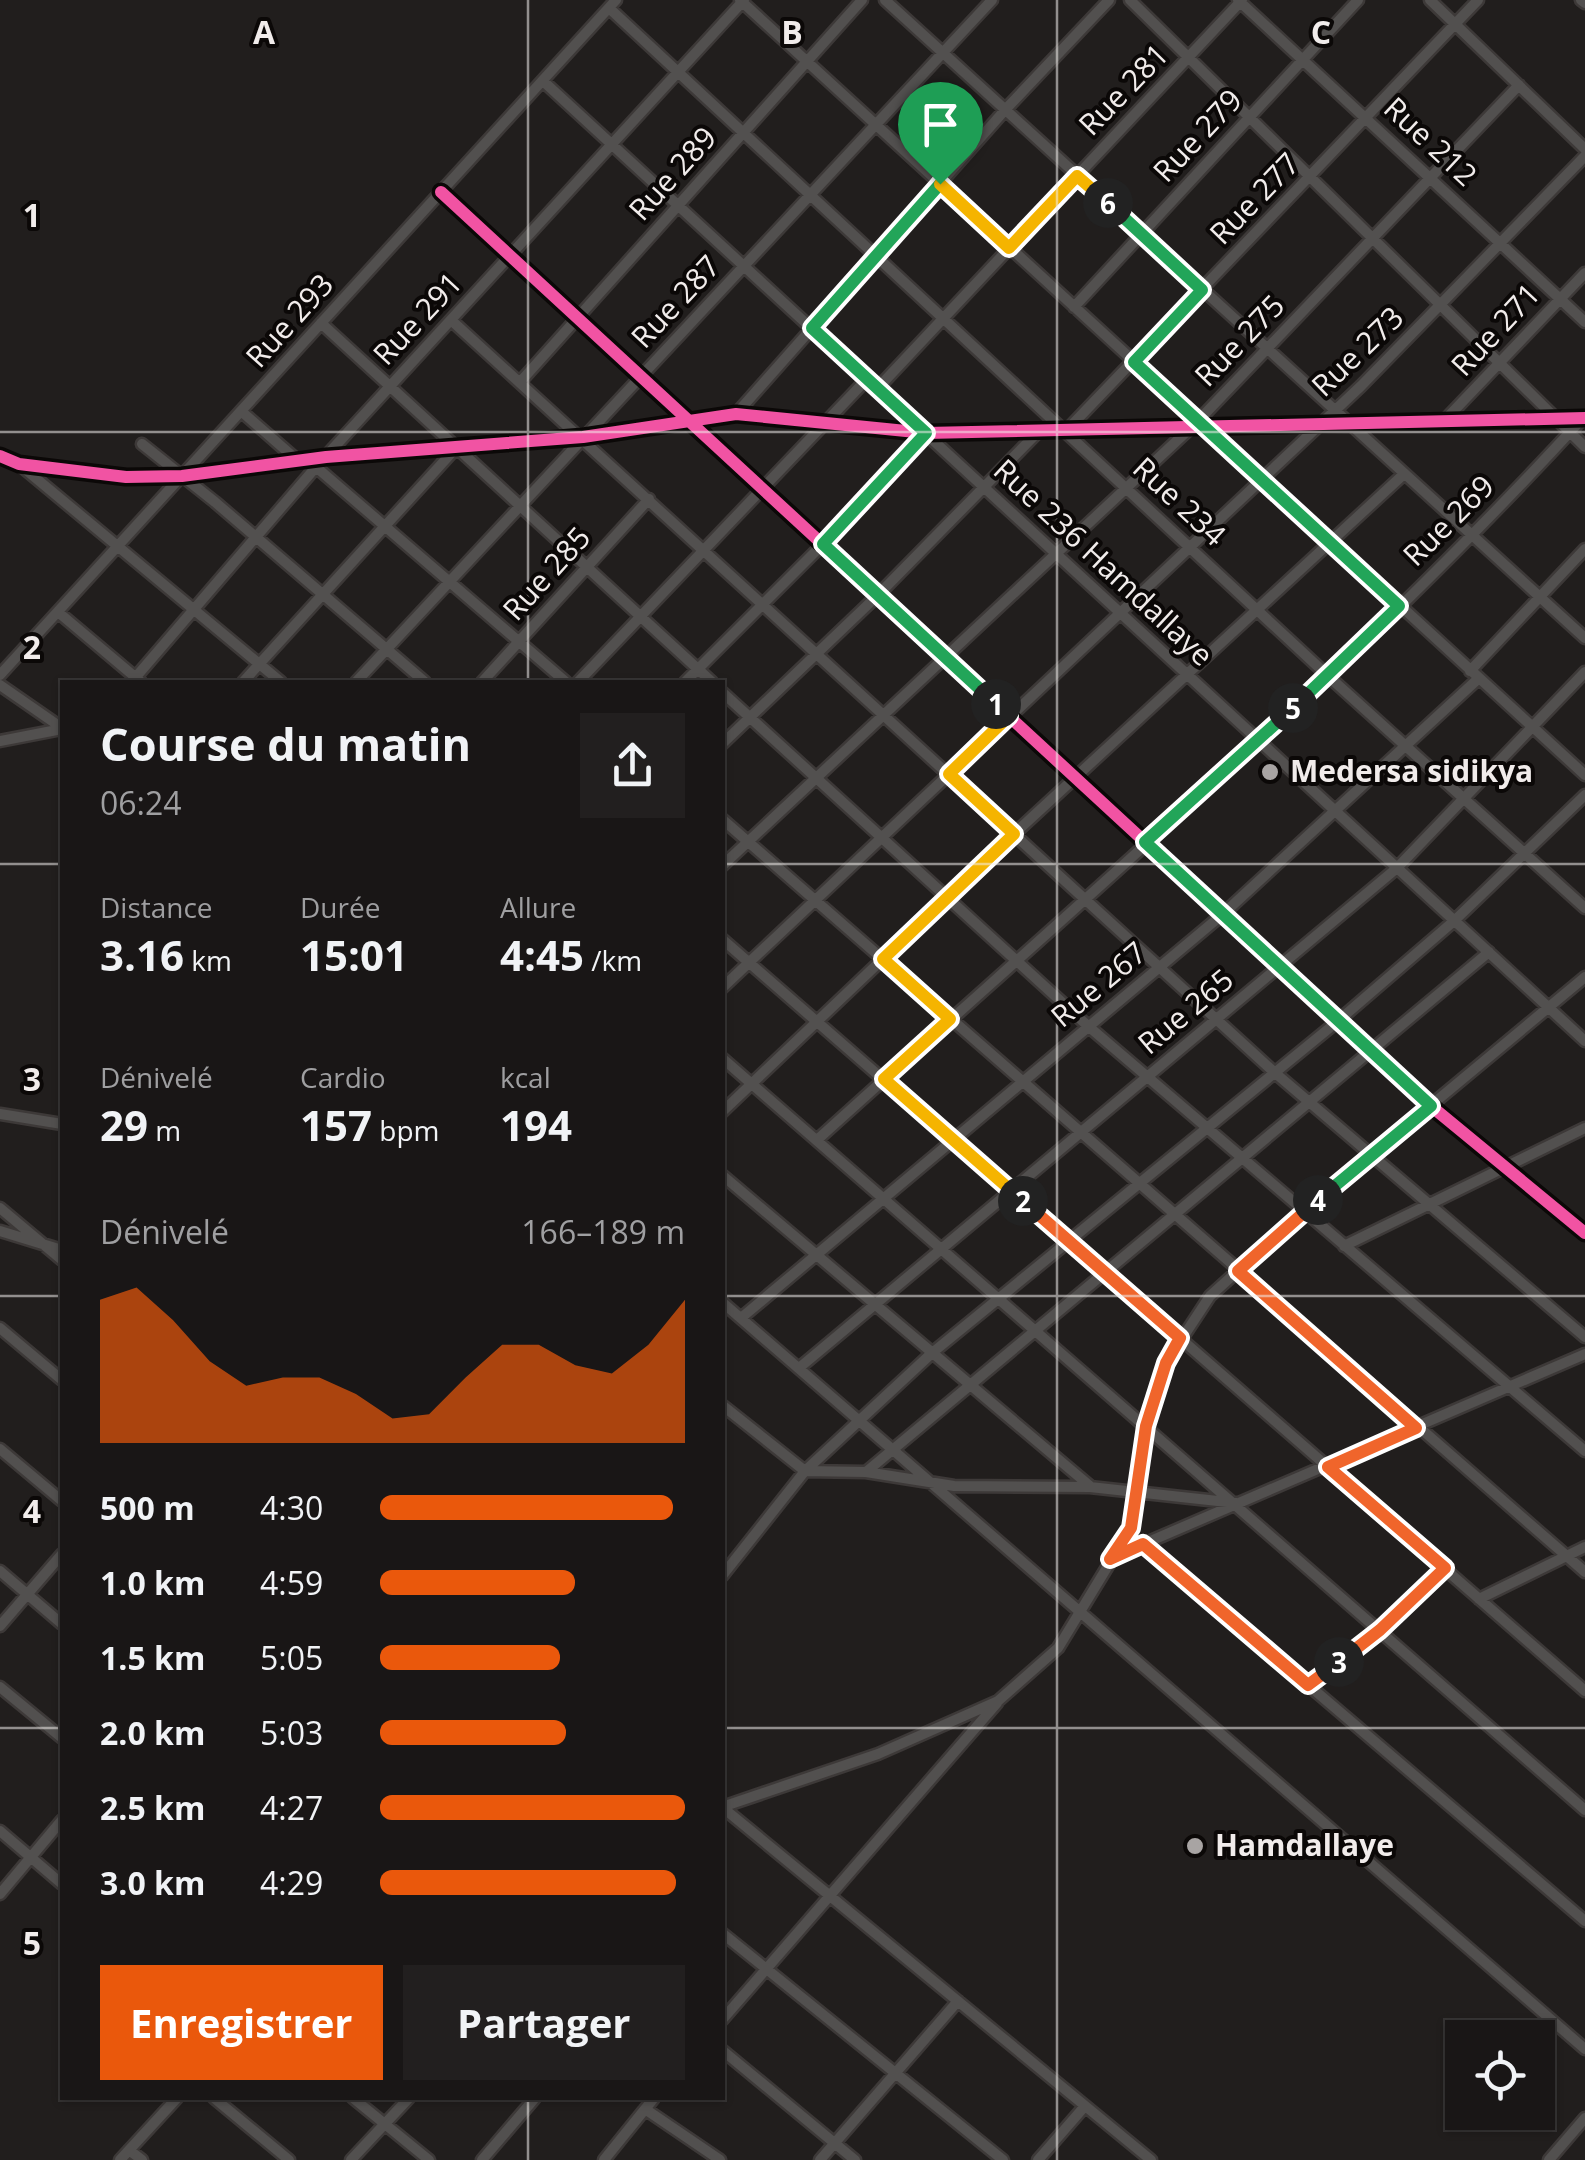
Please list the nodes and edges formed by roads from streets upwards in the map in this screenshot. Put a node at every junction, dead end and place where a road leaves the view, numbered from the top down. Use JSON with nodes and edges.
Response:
{"nodes":[{"id":1,"x":862,"y":0,"type":"edge"},
{"id":2,"x":885,"y":0,"type":"edge"},
{"id":3,"x":992,"y":0,"type":"edge"},
{"id":4,"x":1110,"y":0,"type":"edge"},
{"id":5,"x":1130,"y":0,"type":"edge"},
{"id":6,"x":1358,"y":0,"type":"edge"},
{"id":7,"x":1430,"y":0,"type":"edge"},
{"id":8,"x":1478,"y":0,"type":"edge"},
{"id":9,"x":742,"y":1,"type":"edge"},
{"id":10,"x":1240,"y":1,"type":"edge"},
{"id":11,"x":613,"y":4,"type":"edge"},
{"id":12,"x":1456,"y":24,"type":"junction"},
{"id":13,"x":943,"y":53,"type":"junction"},
{"id":14,"x":1190,"y":58,"type":"junction"},
{"id":15,"x":1304,"y":59,"type":"junction"},
{"id":16,"x":807,"y":62,"type":"junction"},
{"id":17,"x":678,"y":72,"type":"junction"},
{"id":18,"x":543,"y":80,"type":"junction"},
{"id":19,"x":1519,"y":86,"type":"junction"},
{"id":20,"x":1006,"y":110,"type":"junction"},
{"id":21,"x":1250,"y":116,"type":"junction"},
{"id":22,"x":1367,"y":117,"type":"junction"},
{"id":23,"x":876,"y":125,"type":"junction"},
{"id":24,"x":743,"y":132,"type":"junction"},
{"id":25,"x":612,"y":144,"type":"junction"},
{"id":26,"x":1585,"y":153,"type":"edge"},
{"id":27,"x":1077,"y":176,"type":"junction"},
{"id":28,"x":1311,"y":176,"type":"junction"},
{"id":29,"x":1431,"y":177,"type":"junction"},
{"id":30,"x":940,"y":184,"type":"junction"},
{"id":31,"x":441,"y":192,"type":"junction"},
{"id":32,"x":811,"y":196,"type":"junction"},
{"id":33,"x":678,"y":205,"type":"junction"},
{"id":34,"x":1141,"y":234,"type":"junction"},
{"id":35,"x":1373,"y":238,"type":"junction"},
{"id":36,"x":1502,"y":244,"type":"junction"},
{"id":37,"x":1009,"y":248,"type":"junction"},
{"id":38,"x":510,"y":256,"type":"junction"},
{"id":39,"x":876,"y":256,"type":"junction"},
{"id":40,"x":744,"y":266,"type":"junction"},
{"id":41,"x":1585,"y":273,"type":"edge"},
{"id":42,"x":1202,"y":290,"type":"junction"},
{"id":43,"x":1560,"y":299,"type":"junction"},
{"id":44,"x":1442,"y":305,"type":"junction"},
{"id":45,"x":1074,"y":307,"type":"junction"},
{"id":46,"x":577,"y":318,"type":"junction"},
{"id":47,"x":943,"y":318,"type":"junction"},
{"id":48,"x":451,"y":320,"type":"junction"},
{"id":49,"x":1585,"y":322,"type":"edge"},
{"id":50,"x":322,"y":323,"type":"junction"},
{"id":51,"x":812,"y":328,"type":"junction"},
{"id":52,"x":1267,"y":349,"type":"junction"},
{"id":53,"x":1134,"y":362,"type":"junction"},
{"id":54,"x":1500,"y":364,"type":"junction"},
{"id":55,"x":640,"y":376,"type":"junction"},
{"id":56,"x":867,"y":379,"type":"junction"},
{"id":57,"x":521,"y":381,"type":"junction"},
{"id":58,"x":390,"y":386,"type":"junction"},
{"id":59,"x":877,"y":389,"type":"junction"},
{"id":60,"x":1335,"y":410,"type":"junction"},
{"id":61,"x":242,"y":411,"type":"junction"},
{"id":62,"x":736,"y":414,"type":"junction"},
{"id":63,"x":1584,"y":417,"type":"edge"},
{"id":64,"x":1555,"y":419,"type":"junction"},
{"id":65,"x":690,"y":420,"type":"junction"},
{"id":66,"x":827,"y":420,"type":"junction"},
{"id":67,"x":1444,"y":422,"type":"junction"},
{"id":68,"x":1350,"y":424,"type":"junction"},
{"id":69,"x":1198,"y":425,"type":"junction"},
{"id":70,"x":1319,"y":425,"type":"junction"},
{"id":71,"x":1067,"y":430,"type":"junction"},
{"id":72,"x":1039,"y":431,"type":"junction"},
{"id":73,"x":1570,"y":432,"type":"junction"},
{"id":74,"x":926,"y":433,"type":"junction"},
{"id":75,"x":583,"y":437,"type":"junction"},
{"id":76,"x":142,"y":444,"type":"dead end"},
{"id":77,"x":1585,"y":447,"type":"edge"},
{"id":78,"x":456,"y":448,"type":"junction"},
{"id":79,"x":0,"y":456,"type":"edge"},
{"id":80,"x":326,"y":457,"type":"junction"},
{"id":81,"x":298,"y":460,"type":"junction"},
{"id":82,"x":19,"y":464,"type":"junction"},
{"id":83,"x":316,"y":468,"type":"junction"},
{"id":84,"x":1404,"y":474,"type":"junction"},
{"id":85,"x":182,"y":476,"type":"junction"},
{"id":86,"x":1262,"y":479,"type":"junction"},
{"id":87,"x":1126,"y":487,"type":"junction"},
{"id":88,"x":985,"y":488,"type":"junction"},
{"id":89,"x":762,"y":489,"type":"junction"},
{"id":90,"x":649,"y":498,"type":"junction"},
{"id":91,"x":520,"y":506,"type":"junction"},
{"id":92,"x":385,"y":525,"type":"junction"},
{"id":93,"x":1472,"y":535,"type":"junction"},
{"id":94,"x":255,"y":536,"type":"junction"},
{"id":95,"x":1331,"y":543,"type":"junction"},
{"id":96,"x":823,"y":544,"type":"junction"},
{"id":97,"x":118,"y":546,"type":"junction"},
{"id":98,"x":1190,"y":546,"type":"junction"},
{"id":99,"x":704,"y":549,"type":"junction"},
{"id":100,"x":1585,"y":549,"type":"edge"},
{"id":101,"x":1056,"y":553,"type":"junction"},
{"id":102,"x":587,"y":567,"type":"junction"},
{"id":103,"x":449,"y":581,"type":"junction"},
{"id":104,"x":322,"y":594,"type":"junction"},
{"id":105,"x":878,"y":595,"type":"junction"},
{"id":106,"x":1540,"y":597,"type":"junction"},
{"id":107,"x":764,"y":604,"type":"junction"},
{"id":108,"x":1399,"y":606,"type":"junction"},
{"id":109,"x":193,"y":610,"type":"junction"},
{"id":110,"x":1258,"y":610,"type":"junction"},
{"id":111,"x":58,"y":612,"type":"junction"},
{"id":112,"x":1120,"y":612,"type":"junction"},
{"id":113,"x":640,"y":617,"type":"junction"},
{"id":114,"x":1585,"y":638,"type":"edge"},
{"id":115,"x":519,"y":642,"type":"junction"},
{"id":116,"x":386,"y":649,"type":"junction"},
{"id":117,"x":818,"y":654,"type":"junction"},
{"id":118,"x":945,"y":657,"type":"junction"},
{"id":119,"x":259,"y":664,"type":"junction"},
{"id":120,"x":698,"y":670,"type":"junction"},
{"id":121,"x":1585,"y":672,"type":"edge"},
{"id":122,"x":1475,"y":674,"type":"junction"},
{"id":123,"x":0,"y":675,"type":"edge"},
{"id":124,"x":1188,"y":675,"type":"junction"},
{"id":125,"x":1327,"y":675,"type":"junction"},
{"id":126,"x":138,"y":680,"type":"edge"},
{"id":127,"x":245,"y":680,"type":"edge"},
{"id":128,"x":278,"y":680,"type":"edge"},
{"id":129,"x":358,"y":680,"type":"edge"},
{"id":130,"x":423,"y":680,"type":"edge"},
{"id":131,"x":484,"y":680,"type":"edge"},
{"id":132,"x":564,"y":680,"type":"edge"},
{"id":133,"x":580,"y":680,"type":"edge"},
{"id":134,"x":687,"y":680,"type":"edge"},
{"id":135,"x":710,"y":680,"type":"edge"},
{"id":136,"x":0,"y":685,"type":"edge"},
{"id":137,"x":725,"y":695,"type":"edge"},
{"id":138,"x":884,"y":714,"type":"junction"},
{"id":139,"x":1009,"y":716,"type":"junction"},
{"id":140,"x":750,"y":718,"type":"junction"},
{"id":141,"x":60,"y":727,"type":"edge"},
{"id":142,"x":60,"y":728,"type":"edge"},
{"id":143,"x":1533,"y":728,"type":"junction"},
{"id":144,"x":0,"y":740,"type":"edge"},
{"id":145,"x":1258,"y":740,"type":"junction"},
{"id":146,"x":725,"y":741,"type":"edge"},
{"id":147,"x":1406,"y":746,"type":"junction"},
{"id":148,"x":949,"y":774,"type":"junction"},
{"id":149,"x":1585,"y":774,"type":"edge"},
{"id":150,"x":1076,"y":778,"type":"junction"},
{"id":151,"x":816,"y":779,"type":"junction"},
{"id":152,"x":1585,"y":795,"type":"edge"},
{"id":153,"x":1464,"y":799,"type":"junction"},
{"id":154,"x":1336,"y":812,"type":"junction"},
{"id":155,"x":725,"y":822,"type":"edge"},
{"id":156,"x":1014,"y":834,"type":"junction"},
{"id":157,"x":881,"y":838,"type":"junction"},
{"id":158,"x":749,"y":842,"type":"junction"},
{"id":159,"x":1145,"y":842,"type":"junction"},
{"id":160,"x":1524,"y":854,"type":"junction"},
{"id":161,"x":725,"y":863,"type":"edge"},
{"id":162,"x":1397,"y":868,"type":"junction"},
{"id":163,"x":946,"y":898,"type":"junction"},
{"id":164,"x":1084,"y":898,"type":"junction"},
{"id":165,"x":816,"y":900,"type":"junction"},
{"id":166,"x":1585,"y":908,"type":"edge"},
{"id":167,"x":1223,"y":914,"type":"junction"},
{"id":168,"x":1454,"y":921,"type":"junction"},
{"id":169,"x":725,"y":941,"type":"edge"},
{"id":170,"x":1488,"y":952,"type":"junction"},
{"id":171,"x":883,"y":959,"type":"junction"},
{"id":172,"x":1014,"y":961,"type":"junction"},
{"id":173,"x":750,"y":962,"type":"junction"},
{"id":174,"x":1280,"y":966,"type":"junction"},
{"id":175,"x":1158,"y":967,"type":"junction"},
{"id":176,"x":1585,"y":978,"type":"edge"},
{"id":177,"x":725,"y":985,"type":"edge"},
{"id":178,"x":1550,"y":1009,"type":"junction"},
{"id":179,"x":950,"y":1019,"type":"junction"},
{"id":180,"x":1216,"y":1019,"type":"junction"},
{"id":181,"x":1338,"y":1020,"type":"junction"},
{"id":182,"x":818,"y":1022,"type":"junction"},
{"id":183,"x":1088,"y":1026,"type":"junction"},
{"id":184,"x":1585,"y":1041,"type":"edge"},
{"id":185,"x":1371,"y":1050,"type":"junction"},
{"id":186,"x":725,"y":1061,"type":"edge"},
{"id":187,"x":1274,"y":1072,"type":"junction"},
{"id":188,"x":1148,"y":1076,"type":"junction"},
{"id":189,"x":884,"y":1079,"type":"junction"},
{"id":190,"x":1022,"y":1082,"type":"junction"},
{"id":191,"x":752,"y":1084,"type":"junction"},
{"id":192,"x":1309,"y":1102,"type":"junction"},
{"id":193,"x":1431,"y":1106,"type":"junction"},
{"id":194,"x":725,"y":1109,"type":"edge"},
{"id":195,"x":0,"y":1114,"type":"edge"},
{"id":196,"x":60,"y":1124,"type":"edge"},
{"id":197,"x":1208,"y":1128,"type":"junction"},
{"id":198,"x":1585,"y":1128,"type":"edge"},
{"id":199,"x":1080,"y":1133,"type":"junction"},
{"id":200,"x":954,"y":1139,"type":"junction"},
{"id":201,"x":817,"y":1140,"type":"junction"},
{"id":202,"x":1372,"y":1156,"type":"junction"},
{"id":203,"x":1242,"y":1157,"type":"junction"},
{"id":204,"x":1505,"y":1167,"type":"junction"},
{"id":205,"x":725,"y":1177,"type":"edge"},
{"id":206,"x":1139,"y":1184,"type":"junction"},
{"id":207,"x":1011,"y":1190,"type":"junction"},
{"id":208,"x":884,"y":1198,"type":"junction"},
{"id":209,"x":1429,"y":1204,"type":"junction"},
{"id":210,"x":0,"y":1208,"type":"edge"},
{"id":211,"x":1304,"y":1211,"type":"junction"},
{"id":212,"x":1173,"y":1214,"type":"junction"},
{"id":213,"x":0,"y":1231,"type":"edge"},
{"id":214,"x":1585,"y":1232,"type":"edge"},
{"id":215,"x":1070,"y":1240,"type":"junction"},
{"id":216,"x":42,"y":1243,"type":"junction"},
{"id":217,"x":1344,"y":1246,"type":"junction"},
{"id":218,"x":942,"y":1248,"type":"junction"},
{"id":219,"x":60,"y":1249,"type":"edge"},
{"id":220,"x":816,"y":1254,"type":"junction"},
{"id":221,"x":60,"y":1258,"type":"edge"},
{"id":222,"x":1105,"y":1271,"type":"junction"},
{"id":223,"x":1238,"y":1271,"type":"junction"},
{"id":224,"x":999,"y":1298,"type":"junction"},
{"id":225,"x":874,"y":1304,"type":"junction"},
{"id":226,"x":725,"y":1305,"type":"edge"},
{"id":227,"x":741,"y":1318,"type":"junction"},
{"id":228,"x":0,"y":1328,"type":"edge"},
{"id":229,"x":1035,"y":1329,"type":"junction"},
{"id":230,"x":1585,"y":1337,"type":"edge"},
{"id":231,"x":1180,"y":1338,"type":"junction"},
{"id":232,"x":932,"y":1353,"type":"junction"},
{"id":233,"x":1585,"y":1354,"type":"edge"},
{"id":234,"x":799,"y":1368,"type":"junction"},
{"id":235,"x":60,"y":1378,"type":"edge"},
{"id":236,"x":969,"y":1384,"type":"junction"},
{"id":237,"x":1508,"y":1386,"type":"junction"},
{"id":238,"x":725,"y":1407,"type":"edge"},
{"id":239,"x":859,"y":1420,"type":"junction"},
{"id":240,"x":1146,"y":1426,"type":"junction"},
{"id":241,"x":1416,"y":1428,"type":"junction"},
{"id":242,"x":0,"y":1449,"type":"edge"},
{"id":243,"x":892,"y":1449,"type":"junction"},
{"id":244,"x":1585,"y":1450,"type":"edge"},
{"id":245,"x":1328,"y":1467,"type":"junction"},
{"id":246,"x":804,"y":1471,"type":"junction"},
{"id":247,"x":866,"y":1472,"type":"junction"},
{"id":248,"x":930,"y":1482,"type":"junction"},
{"id":249,"x":1090,"y":1486,"type":"junction"},
{"id":250,"x":1137,"y":1490,"type":"junction"},
{"id":251,"x":60,"y":1499,"type":"edge"},
{"id":252,"x":1236,"y":1504,"type":"junction"},
{"id":253,"x":1143,"y":1544,"type":"junction"},
{"id":254,"x":1585,"y":1547,"type":"edge"},
{"id":255,"x":60,"y":1556,"type":"edge"},
{"id":256,"x":1566,"y":1556,"type":"junction"},
{"id":257,"x":1110,"y":1559,"type":"junction"},
{"id":258,"x":1445,"y":1568,"type":"junction"},
{"id":259,"x":0,"y":1571,"type":"edge"},
{"id":260,"x":725,"y":1572,"type":"edge"},
{"id":261,"x":1585,"y":1572,"type":"edge"},
{"id":262,"x":28,"y":1594,"type":"junction"},
{"id":263,"x":1479,"y":1599,"type":"junction"},
{"id":264,"x":1079,"y":1612,"type":"junction"},
{"id":265,"x":60,"y":1622,"type":"edge"},
{"id":266,"x":0,"y":1626,"type":"edge"},
{"id":267,"x":1380,"y":1630,"type":"junction"},
{"id":268,"x":1308,"y":1685,"type":"junction"},
{"id":269,"x":0,"y":1686,"type":"edge"},
{"id":270,"x":1585,"y":1691,"type":"edge"},
{"id":271,"x":998,"y":1701,"type":"junction"},
{"id":272,"x":60,"y":1736,"type":"edge"},
{"id":273,"x":725,"y":1806,"type":"edge"},
{"id":274,"x":725,"y":1809,"type":"edge"},
{"id":275,"x":1585,"y":1810,"type":"edge"},
{"id":276,"x":60,"y":1822,"type":"edge"},
{"id":277,"x":0,"y":1831,"type":"edge"},
{"id":278,"x":29,"y":1857,"type":"junction"},
{"id":279,"x":60,"y":1882,"type":"edge"},
{"id":280,"x":0,"y":1894,"type":"edge"},
{"id":281,"x":831,"y":1895,"type":"junction"},
{"id":282,"x":1585,"y":1921,"type":"edge"},
{"id":283,"x":725,"y":1936,"type":"edge"},
{"id":284,"x":766,"y":1970,"type":"junction"},
{"id":285,"x":958,"y":2002,"type":"junction"},
{"id":286,"x":725,"y":2017,"type":"edge"},
{"id":287,"x":1585,"y":2050,"type":"edge"},
{"id":288,"x":725,"y":2053,"type":"edge"},
{"id":289,"x":896,"y":2072,"type":"junction"},
{"id":290,"x":175,"y":2100,"type":"edge"},
{"id":291,"x":216,"y":2100,"type":"edge"},
{"id":292,"x":355,"y":2100,"type":"edge"},
{"id":293,"x":407,"y":2100,"type":"edge"},
{"id":294,"x":533,"y":2100,"type":"edge"},
{"id":295,"x":652,"y":2100,"type":"edge"},
{"id":296,"x":1085,"y":2106,"type":"junction"},
{"id":297,"x":645,"y":2109,"type":"junction"},
{"id":298,"x":1585,"y":2118,"type":"edge"},
{"id":299,"x":385,"y":2124,"type":"junction"},
{"id":300,"x":834,"y":2144,"type":"junction"},
{"id":301,"x":129,"y":2150,"type":"junction"},
{"id":302,"x":120,"y":2160,"type":"edge"},
{"id":303,"x":142,"y":2160,"type":"edge"},
{"id":304,"x":289,"y":2160,"type":"edge"},
{"id":305,"x":351,"y":2160,"type":"edge"},
{"id":306,"x":429,"y":2160,"type":"edge"},
{"id":307,"x":482,"y":2160,"type":"edge"},
{"id":308,"x":604,"y":2160,"type":"edge"},
{"id":309,"x":720,"y":2160,"type":"edge"},
{"id":310,"x":820,"y":2160,"type":"edge"},
{"id":311,"x":855,"y":2160,"type":"edge"},
{"id":312,"x":1003,"y":2160,"type":"edge"},
{"id":313,"x":1038,"y":2160,"type":"edge"},
{"id":314,"x":1151,"y":2160,"type":"edge"},
{"id":315,"x":1549,"y":2160,"type":"edge"}],
"edges":[{"from":1,"to":16,"type":"street","name":"Rue 289"},
{"from":2,"to":13,"type":"street"},
{"from":3,"to":13,"type":"street","name":"Rue 287"},
{"from":4,"to":20,"type":"street"},
{"from":5,"to":14,"type":"street"},
{"from":6,"to":15,"type":"street","name":"Rue 279"},
{"from":7,"to":12,"type":"street"},
{"from":8,"to":12,"type":"street","name":"Rue 277"},
{"from":9,"to":16,"type":"street"},
{"from":9,"to":17,"type":"street","name":"Rue 291"},
{"from":10,"to":14,"type":"street","name":"Rue 281"},
{"from":10,"to":15,"type":"street","name":"Rue 212"},
{"from":11,"to":17,"type":"street","name":"Rue 234"},
{"from":11,"to":18,"type":"street","name":"Rue 293"},
{"from":12,"to":19,"type":"street"},
{"from":12,"to":22,"type":"street","name":"Rue 277"},
{"from":13,"to":20,"type":"street"},
{"from":13,"to":23,"type":"street","name":"Rue 287"},
{"from":14,"to":21,"type":"street"},
{"from":14,"to":27,"type":"street","name":"Rue 281"},
{"from":15,"to":21,"type":"street","name":"Rue 279"},
{"from":15,"to":22,"type":"street","name":"Rue 212"},
{"from":16,"to":23,"type":"street"},
{"from":16,"to":24,"type":"street","name":"Rue 289"},
{"from":17,"to":24,"type":"street","name":"Rue 234"},
{"from":17,"to":25,"type":"street","name":"Rue 291"},
{"from":18,"to":25,"type":"street","name":"Rue 236 Hamdallaye"},
{"from":18,"to":31,"type":"street","name":"Rue 293"},
{"from":19,"to":26,"type":"street"},
{"from":19,"to":29,"type":"street","name":"Rue 275"},
{"from":20,"to":27,"type":"street"},
{"from":20,"to":30,"type":"street"},
{"from":21,"to":28,"type":"street"},
{"from":21,"to":34,"type":"street","name":"Rue 279"},
{"from":22,"to":28,"type":"street","name":"Rue 277"},
{"from":22,"to":29,"type":"street","name":"Rue 212"},
{"from":23,"to":30,"type":"street"},
{"from":23,"to":32,"type":"street","name":"Rue 287"},
{"from":24,"to":32,"type":"street","name":"Rue 234"},
{"from":24,"to":33,"type":"street","name":"Rue 289"},
{"from":25,"to":33,"type":"street","name":"Rue 236 Hamdallaye"},
{"from":25,"to":38,"type":"street","name":"Rue 291"},
{"from":26,"to":36,"type":"street","name":"Rue 273"},
{"from":27,"to":34,"type":"street"},
{"from":27,"to":37,"type":"street","name":"Rue 281"},
{"from":28,"to":35,"type":"street"},
{"from":28,"to":42,"type":"street","name":"Rue 277"},
{"from":29,"to":35,"type":"street","name":"Rue 275"},
{"from":29,"to":36,"type":"street","name":"Rue 212"},
{"from":30,"to":37,"type":"street"},
{"from":30,"to":39,"type":"street"},
{"from":31,"to":38,"type":"street"},
{"from":31,"to":50,"type":"street","name":"Rue 293"},
{"from":32,"to":39,"type":"street","name":"Rue 234"},
{"from":32,"to":40,"type":"street","name":"Rue 287"},
{"from":33,"to":40,"type":"street","name":"Rue 236 Hamdallaye"},
{"from":33,"to":46,"type":"street","name":"Rue 289"},
{"from":34,"to":42,"type":"street"},
{"from":34,"to":45,"type":"street","name":"Rue 279"},
{"from":35,"to":44,"type":"street"},
{"from":35,"to":52,"type":"street","name":"Rue 275"},
{"from":36,"to":43,"type":"street","name":"Rue 212"},
{"from":36,"to":44,"type":"street","name":"Rue 273"},
{"from":37,"to":45,"type":"street"},
{"from":37,"to":47,"type":"street","name":"Rue 281"},
{"from":38,"to":46,"type":"street"},
{"from":38,"to":48,"type":"street","name":"Rue 291"},
{"from":39,"to":47,"type":"street","name":"Rue 234"},
{"from":39,"to":51,"type":"street"},
{"from":40,"to":51,"type":"street","name":"Rue 236 Hamdallaye"},
{"from":40,"to":55,"type":"street","name":"Rue 287"},
{"from":41,"to":43,"type":"street","name":"Rue 271"},
{"from":42,"to":52,"type":"street"},
{"from":42,"to":53,"type":"street","name":"Rue 277"},
{"from":43,"to":49,"type":"street","name":"Rue 212"},
{"from":43,"to":54,"type":"street","name":"Rue 271"},
{"from":44,"to":54,"type":"street"},
{"from":44,"to":60,"type":"street","name":"Rue 273"},
{"from":45,"to":53,"type":"street"},
{"from":46,"to":55,"type":"street"},
{"from":46,"to":57,"type":"street","name":"Rue 289"},
{"from":47,"to":59,"type":"street","name":"Rue 281"},
{"from":47,"to":71,"type":"street","name":"Rue 234"},
{"from":48,"to":57,"type":"street"},
{"from":48,"to":58,"type":"street","name":"Rue 291"},
{"from":50,"to":58,"type":"street"},
{"from":50,"to":61,"type":"street","name":"Rue 293"},
{"from":51,"to":56,"type":"street","name":"Rue 236 Hamdallaye"},
{"from":51,"to":62,"type":"street"},
{"from":52,"to":60,"type":"street"},
{"from":52,"to":69,"type":"street","name":"Rue 275"},
{"from":53,"to":69,"type":"street"},
{"from":53,"to":71,"type":"street","name":"Rue 277"},
{"from":54,"to":64,"type":"street"},
{"from":54,"to":67,"type":"street","name":"Rue 271"},
{"from":55,"to":65,"type":"street"},
{"from":55,"to":75,"type":"street","name":"Rue 287"},
{"from":56,"to":59,"type":"street","name":"Rue 236 Hamdallaye"},
{"from":56,"to":66,"type":"street"},
{"from":57,"to":75,"type":"street"},
{"from":58,"to":78,"type":"street"},
{"from":58,"to":80,"type":"street","name":"Rue 291"},
{"from":59,"to":74,"type":"street","name":"Rue 236 Hamdallaye"},
{"from":60,"to":68,"type":"street"},
{"from":60,"to":70,"type":"street","name":"Rue 273"},
{"from":61,"to":81,"type":"street"},
{"from":61,"to":85,"type":"street","name":"Rue 293"},
{"from":62,"to":65,"type":"street"},
{"from":62,"to":66,"type":"street"},
{"from":63,"to":64,"type":"street"},
{"from":63,"to":73,"type":"street","name":"Rue 269"},
{"from":64,"to":67,"type":"street"},
{"from":64,"to":73,"type":"street"},
{"from":65,"to":75,"type":"street"},
{"from":65,"to":89,"type":"street"},
{"from":66,"to":74,"type":"street"},
{"from":66,"to":89,"type":"street"},
{"from":67,"to":68,"type":"street"},
{"from":68,"to":70,"type":"street"},
{"from":68,"to":84,"type":"street"},
{"from":69,"to":70,"type":"street"},
{"from":69,"to":71,"type":"street"},
{"from":69,"to":86,"type":"street"},
{"from":69,"to":87,"type":"street","name":"Rue 275"},
{"from":70,"to":86,"type":"street","name":"Rue 273"},
{"from":71,"to":72,"type":"street"},
{"from":71,"to":87,"type":"street","name":"Rue 234"},
{"from":72,"to":74,"type":"street"},
{"from":72,"to":88,"type":"street"},
{"from":73,"to":77,"type":"street"},
{"from":73,"to":93,"type":"street","name":"Rue 269"},
{"from":74,"to":88,"type":"street","name":"Rue 236 Hamdallaye"},
{"from":74,"to":96,"type":"street"},
{"from":75,"to":78,"type":"street"},
{"from":75,"to":90,"type":"street"},
{"from":75,"to":91,"type":"street","name":"Rue 287"},
{"from":76,"to":85,"type":"street"},
{"from":78,"to":80,"type":"street"},
{"from":78,"to":91,"type":"street"},
{"from":78,"to":92,"type":"street"},
{"from":79,"to":82,"type":"street"},
{"from":80,"to":81,"type":"street"},
{"from":80,"to":83,"type":"street","name":"Rue 291"},
{"from":81,"to":85,"type":"street"},
{"from":82,"to":85,"type":"street"},
{"from":82,"to":97,"type":"street"},
{"from":83,"to":92,"type":"street"},
{"from":83,"to":94,"type":"street","name":"Rue 291"},
{"from":84,"to":93,"type":"street"},
{"from":84,"to":95,"type":"street"},
{"from":85,"to":94,"type":"street"},
{"from":85,"to":97,"type":"street","name":"Rue 293"},
{"from":86,"to":95,"type":"street"},
{"from":86,"to":98,"type":"street","name":"Rue 273"},
{"from":87,"to":98,"type":"street","name":"Rue 234"},
{"from":87,"to":101,"type":"street","name":"Rue 275"},
{"from":88,"to":101,"type":"street","name":"Rue 236 Hamdallaye"},
{"from":88,"to":105,"type":"street"},
{"from":89,"to":96,"type":"street"},
{"from":89,"to":99,"type":"street"},
{"from":90,"to":99,"type":"street"},
{"from":90,"to":102,"type":"street","name":"Rue 285"},
{"from":91,"to":102,"type":"street"},
{"from":91,"to":103,"type":"street","name":"Rue 287"},
{"from":92,"to":103,"type":"street"},
{"from":92,"to":104,"type":"street"},
{"from":93,"to":106,"type":"street"},
{"from":93,"to":108,"type":"street","name":"Rue 269"},
{"from":94,"to":104,"type":"street"},
{"from":94,"to":109,"type":"street","name":"Rue 291"},
{"from":95,"to":108,"type":"street"},
{"from":95,"to":110,"type":"street"},
{"from":96,"to":105,"type":"street"},
{"from":96,"to":107,"type":"street"},
{"from":97,"to":109,"type":"street"},
{"from":97,"to":111,"type":"street","name":"Rue 293"},
{"from":98,"to":110,"type":"street","name":"Rue 234"},
{"from":98,"to":112,"type":"street","name":"Rue 273"},
{"from":99,"to":107,"type":"street"},
{"from":99,"to":113,"type":"street"},
{"from":100,"to":106,"type":"street","name":"Rue 267"},
{"from":101,"to":112,"type":"street","name":"Rue 236 Hamdallaye"},
{"from":101,"to":118,"type":"street","name":"Rue 275"},
{"from":102,"to":113,"type":"street"},
{"from":102,"to":115,"type":"street","name":"Rue 285"},
{"from":103,"to":115,"type":"street"},
{"from":103,"to":116,"type":"street","name":"Rue 287"},
{"from":104,"to":116,"type":"street"},
{"from":104,"to":119,"type":"street"},
{"from":105,"to":117,"type":"street"},
{"from":105,"to":118,"type":"street"},
{"from":106,"to":114,"type":"street"},
{"from":106,"to":122,"type":"street","name":"Rue 267"},
{"from":107,"to":117,"type":"street"},
{"from":107,"to":120,"type":"street"},
{"from":108,"to":122,"type":"street"},
{"from":108,"to":125,"type":"street","name":"Rue 269"},
{"from":109,"to":119,"type":"street"},
{"from":109,"to":126,"type":"street","name":"Rue 291"},
{"from":110,"to":124,"type":"street"},
{"from":110,"to":125,"type":"street","name":"Rue 234"},
{"from":111,"to":123,"type":"street","name":"Rue 293"},
{"from":111,"to":126,"type":"street"},
{"from":112,"to":124,"type":"street","name":"Rue 236 Hamdallaye"},
{"from":112,"to":139,"type":"street","name":"Rue 273"},
{"from":113,"to":120,"type":"street"},
{"from":113,"to":133,"type":"street"},
{"from":115,"to":131,"type":"street","name":"Rue 285"},
{"from":115,"to":132,"type":"street"},
{"from":116,"to":129,"type":"street","name":"Rue 287"},
{"from":116,"to":130,"type":"street"},
{"from":117,"to":138,"type":"street"},
{"from":117,"to":140,"type":"street"},
{"from":118,"to":138,"type":"street","name":"Rue 275"},
{"from":118,"to":139,"type":"street"},
{"from":119,"to":127,"type":"street"},
{"from":119,"to":128,"type":"street"},
{"from":120,"to":134,"type":"street"},
{"from":120,"to":135,"type":"street"},
{"from":121,"to":143,"type":"street","name":"Rue 265"},
{"from":122,"to":143,"type":"street"},
{"from":122,"to":147,"type":"street","name":"Rue 267"},
{"from":124,"to":145,"type":"street","name":"Rue 236 Hamdallaye"},
{"from":124,"to":150,"type":"street"},
{"from":125,"to":145,"type":"street","name":"Rue 269"},
{"from":125,"to":147,"type":"street","name":"Rue 234"},
{"from":136,"to":141,"type":"street"},
{"from":137,"to":140,"type":"street"},
{"from":138,"to":148,"type":"street"},
{"from":138,"to":151,"type":"street","name":"Rue 275"},
{"from":139,"to":148,"type":"street","name":"Rue 273"},
{"from":139,"to":150,"type":"street"},
{"from":140,"to":146,"type":"street"},
{"from":140,"to":151,"type":"street"},
{"from":142,"to":144,"type":"street"},
{"from":143,"to":149,"type":"street"},
{"from":143,"to":153,"type":"street","name":"Rue 265"},
{"from":145,"to":154,"type":"street","name":"Rue 236 Hamdallaye"},
{"from":145,"to":159,"type":"street","name":"Rue 269"},
{"from":147,"to":153,"type":"street","name":"Rue 234"},
{"from":147,"to":154,"type":"street","name":"Rue 267"},
{"from":148,"to":156,"type":"street"},
{"from":148,"to":157,"type":"street","name":"Rue 273"},
{"from":150,"to":156,"type":"street"},
{"from":150,"to":159,"type":"street"},
{"from":151,"to":157,"type":"street"},
{"from":151,"to":158,"type":"street","name":"Rue 275"},
{"from":152,"to":160,"type":"street"},
{"from":153,"to":160,"type":"street","name":"Rue 234"},
{"from":153,"to":162,"type":"street","name":"Rue 265"},
{"from":154,"to":162,"type":"street","name":"Rue 236 Hamdallaye"},
{"from":154,"to":167,"type":"street","name":"Rue 267"},
{"from":155,"to":158,"type":"street"},
{"from":156,"to":163,"type":"street"},
{"from":156,"to":164,"type":"street"},
{"from":157,"to":163,"type":"street"},
{"from":157,"to":165,"type":"street","name":"Rue 273"},
{"from":158,"to":161,"type":"street","name":"Rue 275"},
{"from":158,"to":165,"type":"street"},
{"from":159,"to":164,"type":"street","name":"Rue 269"},
{"from":159,"to":167,"type":"street"},
{"from":160,"to":166,"type":"street","name":"Rue 234"},
{"from":160,"to":168,"type":"street"},
{"from":162,"to":168,"type":"street","name":"Rue 236 Hamdallaye"},
{"from":162,"to":174,"type":"street","name":"Rue 265"},
{"from":163,"to":171,"type":"street"},
{"from":163,"to":172,"type":"street"},
{"from":164,"to":172,"type":"street","name":"Rue 269"},
{"from":164,"to":175,"type":"street"},
{"from":165,"to":171,"type":"street"},
{"from":165,"to":173,"type":"street","name":"Rue 273"},
{"from":167,"to":174,"type":"street"},
{"from":167,"to":175,"type":"street","name":"Rue 267"},
{"from":168,"to":170,"type":"street","name":"Rue 236 Hamdallaye"},
{"from":168,"to":181,"type":"street"},
{"from":169,"to":173,"type":"street"},
{"from":170,"to":178,"type":"street","name":"Rue 236 Hamdallaye"},
{"from":170,"to":185,"type":"street"},
{"from":171,"to":179,"type":"street"},
{"from":171,"to":182,"type":"street"},
{"from":172,"to":179,"type":"street","name":"Rue 269"},
{"from":172,"to":183,"type":"street"},
{"from":173,"to":177,"type":"street","name":"Rue 273"},
{"from":173,"to":182,"type":"street"},
{"from":174,"to":180,"type":"street","name":"Rue 265"},
{"from":174,"to":181,"type":"street"},
{"from":175,"to":180,"type":"street"},
{"from":175,"to":183,"type":"street","name":"Rue 267"},
{"from":176,"to":178,"type":"street"},
{"from":178,"to":184,"type":"street","name":"Rue 236 Hamdallaye"},
{"from":178,"to":193,"type":"street"},
{"from":179,"to":189,"type":"street","name":"Rue 269"},
{"from":179,"to":190,"type":"street"},
{"from":180,"to":187,"type":"street"},
{"from":180,"to":188,"type":"street","name":"Rue 265"},
{"from":181,"to":185,"type":"street"},
{"from":181,"to":187,"type":"street"},
{"from":182,"to":189,"type":"street"},
{"from":182,"to":191,"type":"street"},
{"from":183,"to":188,"type":"street"},
{"from":183,"to":190,"type":"street","name":"Rue 267"},
{"from":185,"to":192,"type":"street"},
{"from":185,"to":193,"type":"street"},
{"from":186,"to":191,"type":"street"},
{"from":187,"to":192,"type":"street"},
{"from":187,"to":197,"type":"street"},
{"from":188,"to":197,"type":"street"},
{"from":188,"to":199,"type":"street","name":"Rue 265"},
{"from":189,"to":200,"type":"street"},
{"from":189,"to":201,"type":"street","name":"Rue 269"},
{"from":190,"to":199,"type":"street"},
{"from":190,"to":200,"type":"street","name":"Rue 267"},
{"from":191,"to":194,"type":"street"},
{"from":191,"to":201,"type":"street"},
{"from":192,"to":202,"type":"street"},
{"from":192,"to":203,"type":"street"},
{"from":193,"to":202,"type":"street"},
{"from":193,"to":204,"type":"street"},
{"from":195,"to":196,"type":"street"},
{"from":197,"to":203,"type":"street"},
{"from":197,"to":206,"type":"street"},
{"from":198,"to":204,"type":"street"},
{"from":199,"to":206,"type":"street"},
{"from":199,"to":207,"type":"street","name":"Rue 265"},
{"from":200,"to":207,"type":"street"},
{"from":200,"to":208,"type":"street","name":"Rue 267"},
{"from":201,"to":208,"type":"street"},
{"from":202,"to":209,"type":"street"},
{"from":202,"to":211,"type":"street"},
{"from":203,"to":211,"type":"street"},
{"from":203,"to":212,"type":"street"},
{"from":204,"to":209,"type":"street"},
{"from":204,"to":214,"type":"street"},
{"from":205,"to":220,"type":"street"},
{"from":206,"to":212,"type":"street"},
{"from":206,"to":215,"type":"street"},
{"from":207,"to":215,"type":"street"},
{"from":207,"to":218,"type":"street","name":"Rue 265"},
{"from":208,"to":218,"type":"street"},
{"from":208,"to":220,"type":"street","name":"Rue 267"},
{"from":209,"to":217,"type":"street"},
{"from":209,"to":230,"type":"street"},
{"from":210,"to":216,"type":"street"},
{"from":211,"to":217,"type":"street"},
{"from":211,"to":223,"type":"street"},
{"from":212,"to":222,"type":"street"},
{"from":212,"to":223,"type":"street"},
{"from":213,"to":216,"type":"street"},
{"from":215,"to":222,"type":"street"},
{"from":215,"to":224,"type":"street"},
{"from":216,"to":219,"type":"street"},
{"from":216,"to":221,"type":"street"},
{"from":217,"to":237,"type":"street"},
{"from":218,"to":224,"type":"street"},
{"from":218,"to":225,"type":"street","name":"Rue 265"},
{"from":220,"to":225,"type":"street"},
{"from":220,"to":227,"type":"street","name":"Rue 267"},
{"from":222,"to":229,"type":"street"},
{"from":222,"to":231,"type":"street"},
{"from":223,"to":231,"type":"street"},
{"from":223,"to":241,"type":"street"},
{"from":224,"to":229,"type":"street"},
{"from":224,"to":232,"type":"street"},
{"from":225,"to":232,"type":"street"},
{"from":225,"to":234,"type":"street","name":"Rue 265"},
{"from":226,"to":227,"type":"street"},
{"from":227,"to":234,"type":"street"},
{"from":228,"to":235,"type":"street"},
{"from":229,"to":236,"type":"street"},
{"from":229,"to":240,"type":"street"},
{"from":231,"to":240,"type":"street"},
{"from":231,"to":245,"type":"street"},
{"from":232,"to":236,"type":"street"},
{"from":232,"to":239,"type":"street"},
{"from":233,"to":237,"type":"street"},
{"from":234,"to":239,"type":"street"},
{"from":236,"to":243,"type":"street"},
{"from":236,"to":249,"type":"street"},
{"from":237,"to":241,"type":"street"},
{"from":237,"to":244,"type":"street"},
{"from":238,"to":246,"type":"street"},
{"from":239,"to":243,"type":"street"},
{"from":239,"to":246,"type":"street"},
{"from":240,"to":250,"type":"street"},
{"from":240,"to":252,"type":"street"},
{"from":241,"to":245,"type":"street"},
{"from":241,"to":256,"type":"street"},
{"from":242,"to":251,"type":"street"},
{"from":243,"to":247,"type":"street"},
{"from":243,"to":248,"type":"street"},
{"from":245,"to":252,"type":"street"},
{"from":245,"to":258,"type":"street"},
{"from":246,"to":247,"type":"street"},
{"from":246,"to":260,"type":"street"},
{"from":247,"to":248,"type":"street"},
{"from":248,"to":249,"type":"street"},
{"from":248,"to":264,"type":"street"},
{"from":249,"to":250,"type":"street"},
{"from":250,"to":252,"type":"street"},
{"from":250,"to":257,"type":"street"},
{"from":252,"to":253,"type":"street"},
{"from":252,"to":267,"type":"street"},
{"from":253,"to":257,"type":"street"},
{"from":253,"to":268,"type":"street"},
{"from":254,"to":256,"type":"street"},
{"from":255,"to":262,"type":"street"},
{"from":256,"to":261,"type":"street"},
{"from":256,"to":263,"type":"street"},
{"from":257,"to":264,"type":"street"},
{"from":258,"to":263,"type":"street"},
{"from":258,"to":267,"type":"street"},
{"from":259,"to":262,"type":"street"},
{"from":262,"to":265,"type":"street"},
{"from":262,"to":266,"type":"street"},
{"from":263,"to":270,"type":"street"},
{"from":264,"to":271,"type":"street"},
{"from":264,"to":287,"type":"street"},
{"from":267,"to":268,"type":"street"},
{"from":267,"to":275,"type":"street"},
{"from":268,"to":282,"type":"street"},
{"from":269,"to":272,"type":"street"},
{"from":271,"to":273,"type":"street"},
{"from":271,"to":281,"type":"street"},
{"from":274,"to":281,"type":"street"},
{"from":276,"to":278,"type":"street"},
{"from":277,"to":278,"type":"street"},
{"from":278,"to":279,"type":"street"},
{"from":278,"to":280,"type":"street"},
{"from":281,"to":284,"type":"street"},
{"from":281,"to":285,"type":"street"},
{"from":283,"to":284,"type":"street"},
{"from":284,"to":286,"type":"street"},
{"from":284,"to":289,"type":"street"},
{"from":285,"to":289,"type":"street"},
{"from":285,"to":296,"type":"street"},
{"from":288,"to":300,"type":"street"},
{"from":289,"to":300,"type":"street"},
{"from":289,"to":312,"type":"street"},
{"from":290,"to":301,"type":"street"},
{"from":291,"to":304,"type":"street"},
{"from":292,"to":299,"type":"street"},
{"from":293,"to":299,"type":"street"},
{"from":294,"to":307,"type":"street"},
{"from":295,"to":297,"type":"street"},
{"from":296,"to":313,"type":"street"},
{"from":296,"to":314,"type":"street"},
{"from":297,"to":308,"type":"street"},
{"from":297,"to":309,"type":"street"},
{"from":298,"to":315,"type":"street"},
{"from":299,"to":305,"type":"street"},
{"from":299,"to":306,"type":"street"},
{"from":300,"to":310,"type":"street"},
{"from":300,"to":311,"type":"street"},
{"from":301,"to":302,"type":"street"},
{"from":301,"to":303,"type":"street"}]}
